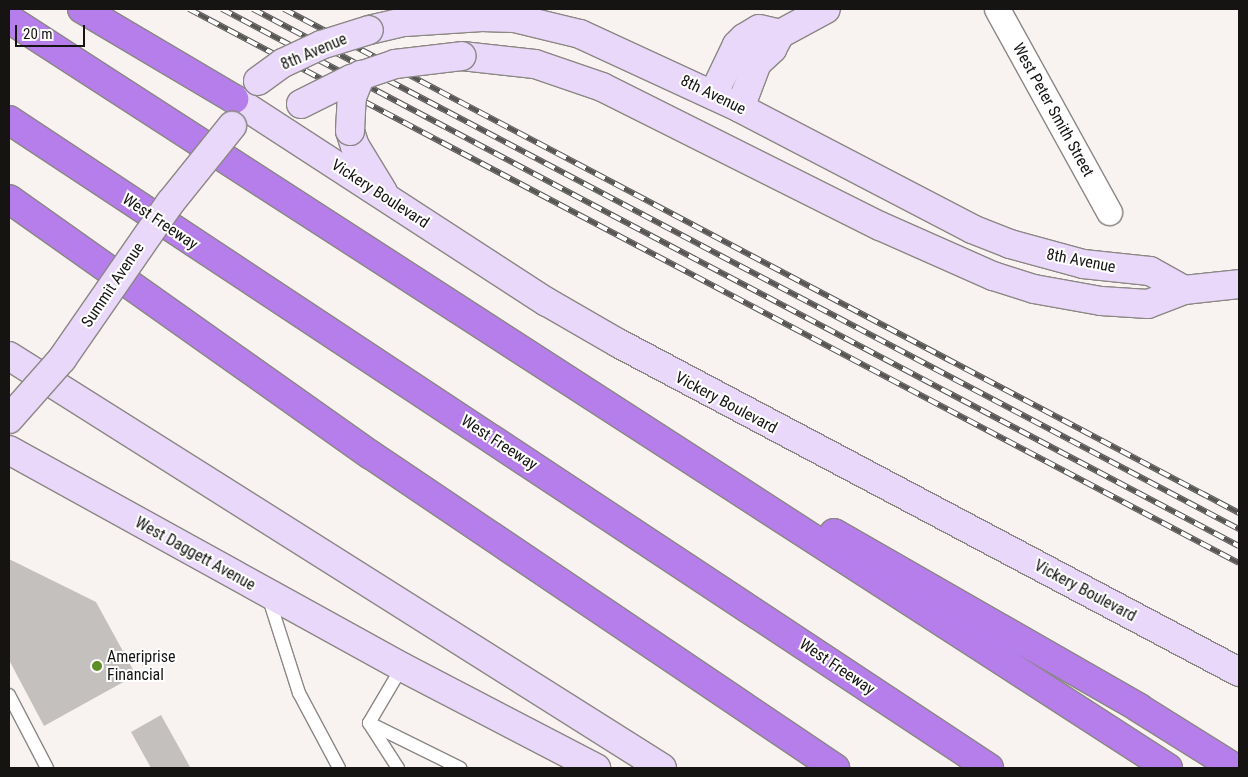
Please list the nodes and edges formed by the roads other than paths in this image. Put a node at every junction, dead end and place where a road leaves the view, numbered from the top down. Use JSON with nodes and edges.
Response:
{"nodes":[{"id":1,"x":82,"y":9,"type":"edge"},
{"id":2,"x":826,"y":9,"type":"edge"},
{"id":3,"x":997,"y":9,"type":"edge"},
{"id":4,"x":9,"y":19,"type":"edge"},
{"id":5,"x":780,"y":34,"type":"junction"},
{"id":6,"x":362,"y":75,"type":"junction"},
{"id":7,"x":713,"y":95,"type":"junction"},
{"id":8,"x":234,"y":99,"type":"junction"},
{"id":9,"x":740,"y":108,"type":"junction"},
{"id":10,"x":9,"y":120,"type":"edge"},
{"id":11,"x":271,"y":122,"type":"junction"},
{"id":12,"x":232,"y":126,"type":"junction"},
{"id":13,"x":9,"y":199,"type":"edge"},
{"id":14,"x":388,"y":199,"type":"junction"},
{"id":15,"x":1109,"y":212,"type":"dead end"},
{"id":16,"x":1239,"y":284,"type":"edge"},
{"id":17,"x":1184,"y":290,"type":"junction"},
{"id":18,"x":9,"y":356,"type":"edge"},
{"id":19,"x":528,"y":356,"type":"junction"},
{"id":20,"x":9,"y":419,"type":"edge"},
{"id":21,"x":9,"y":450,"type":"edge"},
{"id":22,"x":268,"y":594,"type":"junction"},
{"id":23,"x":402,"y":667,"type":"junction"},
{"id":24,"x":1239,"y":672,"type":"edge"},
{"id":25,"x":9,"y":695,"type":"edge"},
{"id":26,"x":369,"y":723,"type":"junction"},
{"id":27,"x":47,"y":768,"type":"edge"},
{"id":28,"x":339,"y":768,"type":"edge"},
{"id":29,"x":398,"y":768,"type":"edge"},
{"id":30,"x":460,"y":768,"type":"edge"},
{"id":31,"x":596,"y":768,"type":"edge"},
{"id":32,"x":662,"y":768,"type":"edge"},
{"id":33,"x":836,"y":768,"type":"edge"},
{"id":34,"x":989,"y":768,"type":"edge"},
{"id":35,"x":1168,"y":768,"type":"edge"},
{"id":36,"x":1235,"y":768,"type":"edge"}],
"edges":[{"from":1,"to":8,"type":"highway"},
{"from":2,"to":5,"type":"main road"},
{"from":3,"to":15,"type":"street","name":"West Peter Smith Street"},
{"from":4,"to":19,"type":"highway"},
{"from":5,"to":7,"type":"main road"},
{"from":5,"to":9,"type":"main road"},
{"from":6,"to":11,"type":"main road","name":"8th Avenue","bridge":true},
{"from":6,"to":14,"type":"main road","bridge":true},
{"from":6,"to":17,"type":"main road","name":"8th Avenue","bridge":true},
{"from":7,"to":8,"type":"main road","name":"8th Avenue","bridge":true},
{"from":7,"to":9,"type":"main road","name":"8th Avenue"},
{"from":8,"to":11,"type":"main road","name":"Vickery Boulevard"},
{"from":8,"to":12,"type":"main road"},
{"from":9,"to":17,"type":"main road","name":"8th Avenue"},
{"from":10,"to":34,"type":"highway","name":"West Freeway"},
{"from":11,"to":12,"type":"main road"},
{"from":11,"to":14,"type":"main road","name":"Vickery Boulevard"},
{"from":12,"to":20,"type":"main road","name":"Summit Avenue","bridge":true},
{"from":13,"to":33,"type":"highway"},
{"from":14,"to":24,"type":"main road","name":"Vickery Boulevard"},
{"from":16,"to":17,"type":"main road","name":"8th Avenue"},
{"from":18,"to":32,"type":"main road"},
{"from":19,"to":35,"type":"highway"},
{"from":19,"to":36,"type":"highway"},
{"from":21,"to":22,"type":"main road","name":"West Daggett Avenue"},
{"from":22,"to":23,"type":"main road"},
{"from":22,"to":28,"type":"lane","name":"West Daggett Avenue"},
{"from":23,"to":26,"type":"lane"},
{"from":23,"to":31,"type":"main road"},
{"from":25,"to":27,"type":"lane"},
{"from":26,"to":29,"type":"lane"},
{"from":26,"to":30,"type":"lane"}]}
